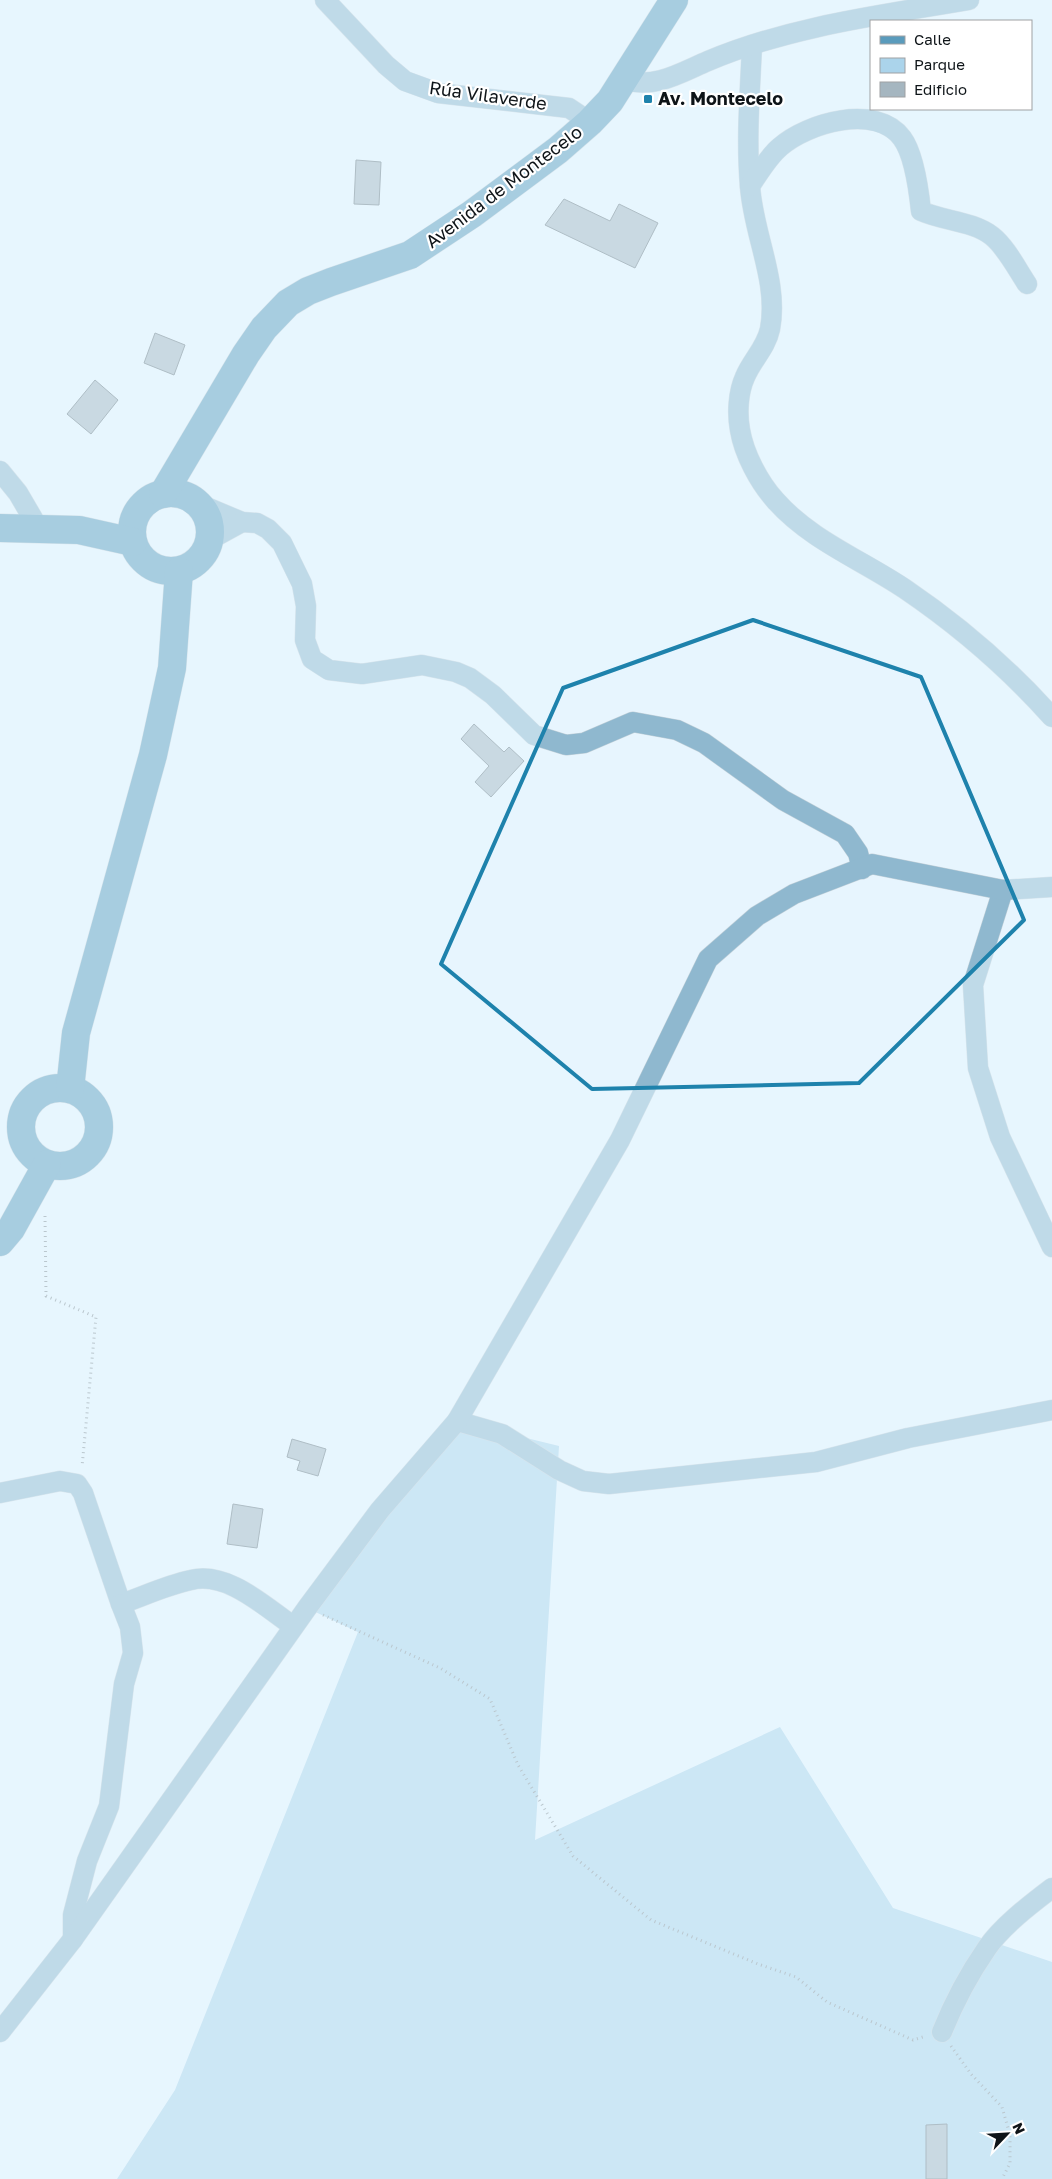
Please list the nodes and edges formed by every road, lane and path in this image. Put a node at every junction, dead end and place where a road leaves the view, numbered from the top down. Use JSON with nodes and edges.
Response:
{"nodes":[{"id":1,"x":325,"y":0,"type":"edge"},
{"id":2,"x":674,"y":0,"type":"edge"},
{"id":3,"x":970,"y":0,"type":"edge"},
{"id":4,"x":752,"y":45,"type":"junction"},
{"id":5,"x":625,"y":80,"type":"junction"},
{"id":6,"x":590,"y":122,"type":"junction"},
{"id":7,"x":750,"y":186,"type":"junction"},
{"id":8,"x":1027,"y":284,"type":"dead end"},
{"id":9,"x":0,"y":471,"type":"edge"},
{"id":10,"x":181,"y":497,"type":"junction"},
{"id":11,"x":136,"y":515,"type":"junction"},
{"id":12,"x":242,"y":522,"type":"junction"},
{"id":13,"x":0,"y":528,"type":"edge"},
{"id":14,"x":39,"y":528,"type":"junction"},
{"id":15,"x":79,"y":530,"type":"junction"},
{"id":16,"x":211,"y":538,"type":"junction"},
{"id":17,"x":133,"y":542,"type":"junction"},
{"id":18,"x":179,"y":571,"type":"junction"},
{"id":19,"x":1052,"y":717,"type":"edge"},
{"id":20,"x":862,"y":869,"type":"junction"},
{"id":21,"x":1052,"y":887,"type":"edge"},
{"id":22,"x":1003,"y":890,"type":"junction"},
{"id":23,"x":70,"y":1089,"type":"junction"},
{"id":24,"x":47,"y":1164,"type":"junction"},
{"id":25,"x":44,"y":1208,"type":"dead end"},
{"id":26,"x":0,"y":1242,"type":"edge"},
{"id":27,"x":1052,"y":1247,"type":"edge"},
{"id":28,"x":1052,"y":1410,"type":"edge"},
{"id":29,"x":457,"y":1421,"type":"junction"},
{"id":30,"x":77,"y":1484,"type":"junction"},
{"id":31,"x":0,"y":1493,"type":"edge"},
{"id":32,"x":121,"y":1604,"type":"junction"},
{"id":33,"x":307,"y":1608,"type":"junction"},
{"id":34,"x":293,"y":1626,"type":"junction"},
{"id":35,"x":1052,"y":1888,"type":"edge"},
{"id":36,"x":73,"y":1939,"type":"junction"},
{"id":37,"x":0,"y":2032,"type":"edge"},
{"id":38,"x":942,"y":2032,"type":"junction"},
{"id":39,"x":1002,"y":2179,"type":"edge"}],
"edges":[{"from":1,"to":6,"type":"street","name":"Rúa Vilaverde"},
{"from":2,"to":5,"type":"street","name":"Avenida de Montecelo"},
{"from":3,"to":4,"type":"street"},
{"from":4,"to":5,"type":"street"},
{"from":4,"to":7,"type":"street"},
{"from":5,"to":6,"type":"street","name":"Avenida de Montecelo"},
{"from":6,"to":10,"type":"street","name":"Avenida de Montecelo"},
{"from":7,"to":8,"type":"street"},
{"from":7,"to":19,"type":"street"},
{"from":9,"to":14,"type":"street"},
{"from":10,"to":11,"type":"street"},
{"from":10,"to":12,"type":"street"},
{"from":10,"to":16,"type":"street"},
{"from":11,"to":15,"type":"street"},
{"from":11,"to":17,"type":"street"},
{"from":12,"to":16,"type":"street"},
{"from":12,"to":20,"type":"street"},
{"from":13,"to":14,"type":"street"},
{"from":14,"to":15,"type":"street"},
{"from":15,"to":17,"type":"street"},
{"from":16,"to":18,"type":"street"},
{"from":17,"to":18,"type":"street"},
{"from":18,"to":23,"type":"street"},
{"from":20,"to":22,"type":"street"},
{"from":20,"to":29,"type":"street"},
{"from":21,"to":22,"type":"street"},
{"from":22,"to":27,"type":"street"},
{"from":23,"to":24,"type":"street"},
{"from":23,"to":24,"type":"street"},
{"from":24,"to":26,"type":"street"},
{"from":25,"to":30,"type":"path"},
{"from":28,"to":29,"type":"street"},
{"from":29,"to":33,"type":"street"},
{"from":30,"to":31,"type":"street"},
{"from":30,"to":32,"type":"street"},
{"from":32,"to":34,"type":"street"},
{"from":32,"to":36,"type":"street"},
{"from":33,"to":34,"type":"street"},
{"from":33,"to":38,"type":"path"},
{"from":34,"to":36,"type":"street"},
{"from":35,"to":38,"type":"street"},
{"from":36,"to":37,"type":"street"},
{"from":38,"to":39,"type":"path"}]}
